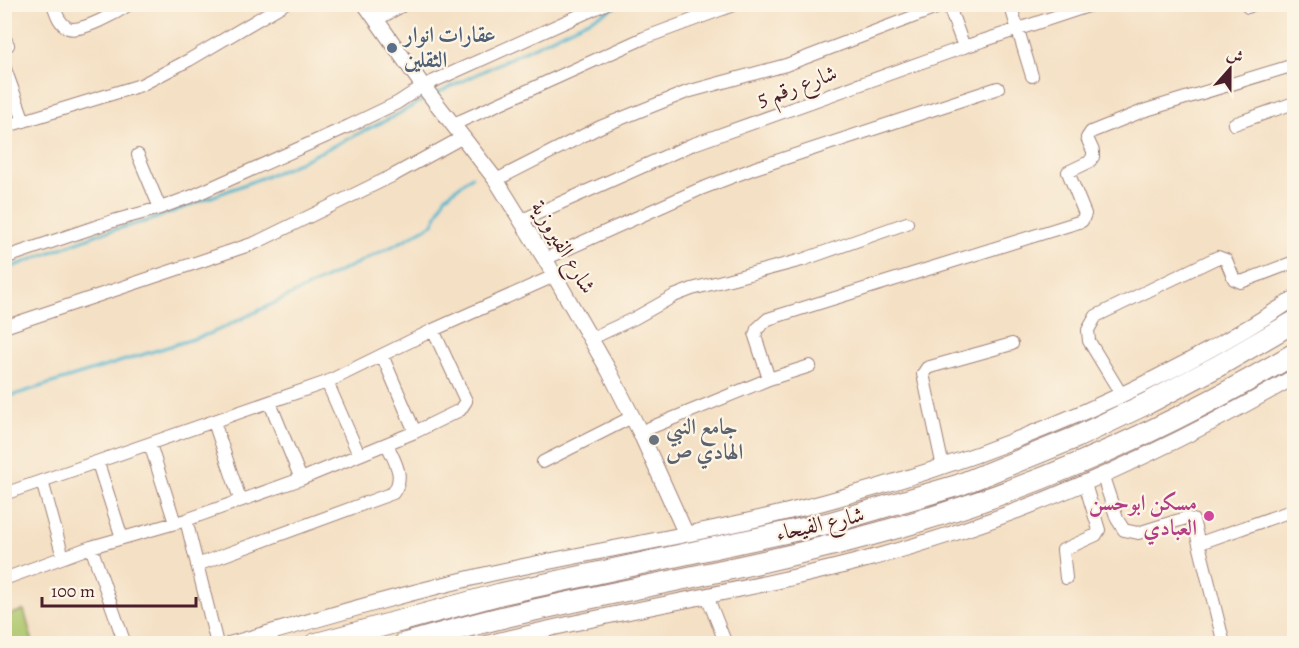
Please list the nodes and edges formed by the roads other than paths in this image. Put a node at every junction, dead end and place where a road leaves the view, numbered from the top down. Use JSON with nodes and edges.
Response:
{"nodes":[{"id":1,"x":53,"y":4,"type":"edge"},
{"id":2,"x":284,"y":4,"type":"edge"},
{"id":3,"x":365,"y":4,"type":"edge"},
{"id":4,"x":405,"y":4,"type":"edge"},
{"id":5,"x":736,"y":4,"type":"edge"},
{"id":6,"x":947,"y":4,"type":"edge"},
{"id":7,"x":1010,"y":4,"type":"edge"},
{"id":8,"x":1094,"y":4,"type":"edge"},
{"id":9,"x":604,"y":5,"type":"edge"},
{"id":10,"x":123,"y":6,"type":"edge"},
{"id":11,"x":376,"y":20,"type":"junction"},
{"id":12,"x":1018,"y":30,"type":"junction"},
{"id":13,"x":964,"y":47,"type":"junction"},
{"id":14,"x":1294,"y":65,"type":"edge"},
{"id":15,"x":4,"y":66,"type":"edge"},
{"id":16,"x":1032,"y":76,"type":"dead end"},
{"id":17,"x":998,"y":88,"type":"dead end"},
{"id":18,"x":429,"y":93,"type":"junction"},
{"id":19,"x":1294,"y":103,"type":"edge"},
{"id":20,"x":24,"y":121,"type":"junction"},
{"id":21,"x":1234,"y":124,"type":"dead end"},
{"id":22,"x":4,"y":127,"type":"edge"},
{"id":23,"x":458,"y":130,"type":"junction"},
{"id":24,"x":138,"y":155,"type":"dead end"},
{"id":25,"x":496,"y":180,"type":"junction"},
{"id":26,"x":160,"y":208,"type":"junction"},
{"id":27,"x":520,"y":220,"type":"junction"},
{"id":28,"x":907,"y":223,"type":"dead end"},
{"id":29,"x":4,"y":258,"type":"edge"},
{"id":30,"x":545,"y":259,"type":"junction"},
{"id":31,"x":1294,"y":262,"type":"edge"},
{"id":32,"x":554,"y":276,"type":"junction"},
{"id":33,"x":1294,"y":298,"type":"edge"},
{"id":34,"x":1286,"y":319,"type":"edge"},
{"id":35,"x":4,"y":327,"type":"edge"},
{"id":36,"x":434,"y":330,"type":"junction"},
{"id":37,"x":590,"y":339,"type":"junction"},
{"id":38,"x":1012,"y":344,"type":"dead end"},
{"id":39,"x":1294,"y":354,"type":"edge"},
{"id":40,"x":382,"y":355,"type":"junction"},
{"id":41,"x":810,"y":366,"type":"dead end"},
{"id":42,"x":1294,"y":377,"type":"edge"},
{"id":43,"x":769,"y":379,"type":"junction"},
{"id":44,"x":327,"y":382,"type":"junction"},
{"id":45,"x":1121,"y":394,"type":"junction"},
{"id":46,"x":270,"y":403,"type":"junction"},
{"id":47,"x":632,"y":417,"type":"junction"},
{"id":48,"x":214,"y":422,"type":"junction"},
{"id":49,"x":415,"y":432,"type":"junction"},
{"id":50,"x":640,"y":432,"type":"junction"},
{"id":51,"x":150,"y":444,"type":"junction"},
{"id":52,"x":387,"y":444,"type":"junction"},
{"id":53,"x":359,"y":455,"type":"junction"},
{"id":54,"x":543,"y":462,"type":"dead end"},
{"id":55,"x":98,"y":463,"type":"junction"},
{"id":56,"x":943,"y":467,"type":"junction"},
{"id":57,"x":1102,"y":474,"type":"junction"},
{"id":58,"x":301,"y":479,"type":"junction"},
{"id":59,"x":42,"y":481,"type":"junction"},
{"id":60,"x":1085,"y":484,"type":"junction"},
{"id":61,"x":4,"y":494,"type":"edge"},
{"id":62,"x":240,"y":499,"type":"junction"},
{"id":63,"x":824,"y":502,"type":"junction"},
{"id":64,"x":1294,"y":510,"type":"edge"},
{"id":65,"x":180,"y":521,"type":"junction"},
{"id":66,"x":829,"y":523,"type":"junction"},
{"id":67,"x":686,"y":534,"type":"junction"},
{"id":68,"x":122,"y":538,"type":"junction"},
{"id":69,"x":1200,"y":543,"type":"junction"},
{"id":70,"x":836,"y":544,"type":"junction"},
{"id":71,"x":91,"y":547,"type":"junction"},
{"id":72,"x":677,"y":556,"type":"junction"},
{"id":73,"x":63,"y":557,"type":"junction"},
{"id":74,"x":197,"y":565,"type":"junction"},
{"id":75,"x":842,"y":566,"type":"junction"},
{"id":76,"x":495,"y":573,"type":"junction"},
{"id":77,"x":5,"y":577,"type":"edge"},
{"id":78,"x":1066,"y":578,"type":"dead end"},
{"id":79,"x":682,"y":579,"type":"junction"},
{"id":80,"x":500,"y":594,"type":"junction"},
{"id":81,"x":707,"y":596,"type":"junction"},
{"id":82,"x":505,"y":627,"type":"junction"},
{"id":83,"x":125,"y":644,"type":"edge"},
{"id":84,"x":218,"y":644,"type":"edge"},
{"id":85,"x":231,"y":644,"type":"edge"},
{"id":86,"x":315,"y":644,"type":"edge"},
{"id":87,"x":404,"y":644,"type":"edge"},
{"id":88,"x":485,"y":644,"type":"edge"},
{"id":89,"x":726,"y":644,"type":"edge"},
{"id":90,"x":1224,"y":644,"type":"edge"}],
"edges":[{"from":1,"to":10,"type":"street"},
{"from":2,"to":20,"type":"street"},
{"from":3,"to":11,"type":"street","name":"شارع الفيروزية"},
{"from":4,"to":11,"type":"street"},
{"from":5,"to":23,"type":"street"},
{"from":6,"to":13,"type":"street"},
{"from":6,"to":25,"type":"street"},
{"from":7,"to":12,"type":"street"},
{"from":8,"to":12,"type":"street","name":"شارع رقم 5"},
{"from":9,"to":18,"type":"street"},
{"from":11,"to":18,"type":"street","name":"شارع الفيروزية"},
{"from":12,"to":13,"type":"street","name":"شارع رقم 5"},
{"from":12,"to":16,"type":"street"},
{"from":13,"to":27,"type":"street","name":"شارع رقم 5"},
{"from":14,"to":43,"type":"street"},
{"from":15,"to":20,"type":"street"},
{"from":17,"to":30,"type":"street"},
{"from":18,"to":23,"type":"street","name":"شارع الفيروزية"},
{"from":18,"to":26,"type":"street"},
{"from":19,"to":21,"type":"street"},
{"from":20,"to":22,"type":"street"},
{"from":23,"to":25,"type":"street","name":"شارع الفيروزية"},
{"from":23,"to":35,"type":"street"},
{"from":24,"to":26,"type":"street"},
{"from":25,"to":27,"type":"street","name":"شارع الفيروزية"},
{"from":26,"to":29,"type":"street"},
{"from":27,"to":30,"type":"street","name":"شارع الفيروزية"},
{"from":28,"to":37,"type":"street"},
{"from":30,"to":32,"type":"street","name":"شارع الفيروزية"},
{"from":31,"to":45,"type":"street"},
{"from":32,"to":36,"type":"street"},
{"from":32,"to":37,"type":"street","name":"شارع الفيروزية"},
{"from":33,"to":34,"type":"street"},
{"from":34,"to":45,"type":"street"},
{"from":34,"to":66,"type":"highway","name":"شارع الفيحاء"},
{"from":36,"to":40,"type":"street"},
{"from":36,"to":49,"type":"street"},
{"from":37,"to":47,"type":"street","name":"شارع الفيروزية"},
{"from":38,"to":56,"type":"street"},
{"from":39,"to":70,"type":"highway","name":"شارع الفيحاء"},
{"from":40,"to":44,"type":"street"},
{"from":40,"to":49,"type":"street"},
{"from":41,"to":43,"type":"street"},
{"from":42,"to":57,"type":"street"},
{"from":43,"to":50,"type":"street"},
{"from":44,"to":46,"type":"street"},
{"from":44,"to":53,"type":"street"},
{"from":45,"to":56,"type":"street"},
{"from":46,"to":48,"type":"street"},
{"from":46,"to":58,"type":"street"},
{"from":47,"to":50,"type":"street","name":"شارع الفيروزية"},
{"from":47,"to":54,"type":"street"},
{"from":48,"to":51,"type":"street"},
{"from":48,"to":62,"type":"street"},
{"from":49,"to":52,"type":"street"},
{"from":50,"to":67,"type":"street","name":"شارع الفيروزية"},
{"from":51,"to":55,"type":"street"},
{"from":51,"to":65,"type":"street"},
{"from":52,"to":53,"type":"street"},
{"from":52,"to":74,"type":"street"},
{"from":53,"to":58,"type":"street"},
{"from":55,"to":59,"type":"street"},
{"from":55,"to":68,"type":"street"},
{"from":56,"to":63,"type":"street"},
{"from":57,"to":60,"type":"street"},
{"from":57,"to":69,"type":"street"},
{"from":58,"to":62,"type":"street"},
{"from":59,"to":61,"type":"street"},
{"from":59,"to":73,"type":"street"},
{"from":60,"to":75,"type":"street"},
{"from":60,"to":78,"type":"street"},
{"from":62,"to":65,"type":"street"},
{"from":63,"to":66,"type":"street"},
{"from":63,"to":67,"type":"street"},
{"from":64,"to":69,"type":"street"},
{"from":65,"to":68,"type":"street"},
{"from":65,"to":74,"type":"street"},
{"from":66,"to":72,"type":"highway","name":"شارع الفيحاء"},
{"from":67,"to":76,"type":"street"},
{"from":68,"to":71,"type":"street"},
{"from":69,"to":90,"type":"street"},
{"from":70,"to":75,"type":"street"},
{"from":70,"to":79,"type":"highway","name":"شارع الفيحاء"},
{"from":71,"to":73,"type":"street"},
{"from":71,"to":83,"type":"street"},
{"from":72,"to":79,"type":"highway"},
{"from":72,"to":80,"type":"highway","name":"شارع الفيحاء"},
{"from":73,"to":77,"type":"street"},
{"from":74,"to":84,"type":"street"},
{"from":75,"to":81,"type":"street"},
{"from":76,"to":80,"type":"street"},
{"from":76,"to":85,"type":"street"},
{"from":79,"to":82,"type":"highway","name":"شارع الفيحاء"},
{"from":80,"to":86,"type":"highway","name":"شارع الفيحاء"},
{"from":81,"to":82,"type":"street"},
{"from":81,"to":89,"type":"street"},
{"from":82,"to":87,"type":"highway","name":"شارع الفيحاء"},
{"from":82,"to":88,"type":"street"}]}
